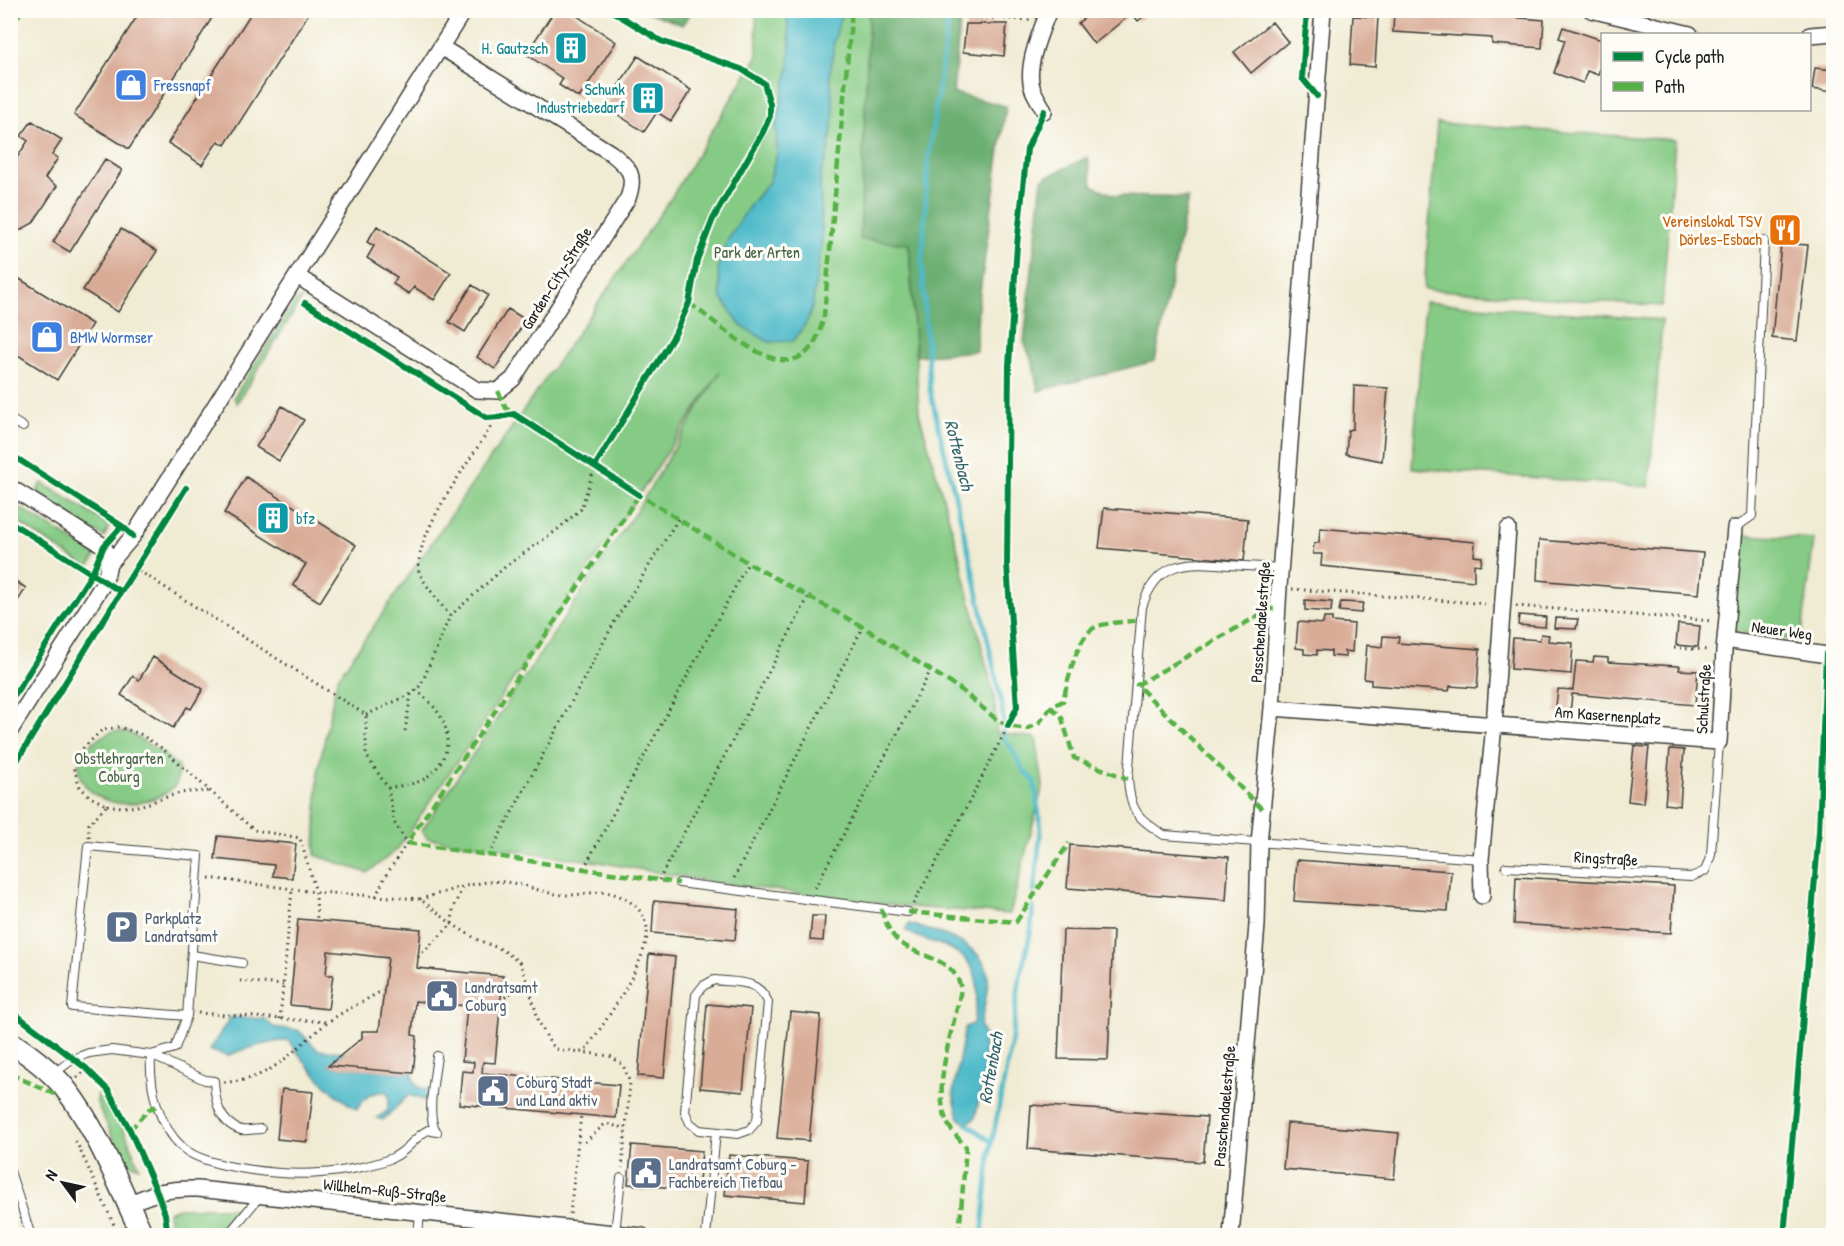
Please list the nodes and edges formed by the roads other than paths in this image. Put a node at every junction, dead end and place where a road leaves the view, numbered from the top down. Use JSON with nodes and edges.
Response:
{"nodes":[{"id":1,"x":464,"y":10,"type":"edge"},
{"id":2,"x":1323,"y":10,"type":"edge"},
{"id":3,"x":1591,"y":10,"type":"edge"},
{"id":4,"x":1047,"y":16,"type":"edge"},
{"id":5,"x":1628,"y":16,"type":"edge"},
{"id":6,"x":1687,"y":33,"type":"edge"},
{"id":7,"x":1833,"y":33,"type":"edge"},
{"id":8,"x":1811,"y":35,"type":"edge"},
{"id":9,"x":441,"y":47,"type":"junction"},
{"id":10,"x":1044,"y":111,"type":"dead end"},
{"id":11,"x":1764,"y":241,"type":"dead end"},
{"id":12,"x":297,"y":276,"type":"junction"},
{"id":13,"x":10,"y":419,"type":"edge"},
{"id":14,"x":23,"y":427,"type":"dead end"},
{"id":15,"x":10,"y":487,"type":"edge"},
{"id":16,"x":1735,"y":528,"type":"joint"},
{"id":17,"x":1508,"y":529,"type":"dead end"},
{"id":18,"x":109,"y":564,"type":"junction"},
{"id":19,"x":1281,"y":568,"type":"junction"},
{"id":20,"x":1725,"y":645,"type":"junction"},
{"id":21,"x":1833,"y":656,"type":"edge"},
{"id":22,"x":1272,"y":708,"type":"junction"},
{"id":23,"x":1494,"y":725,"type":"junction"},
{"id":24,"x":10,"y":731,"type":"edge"},
{"id":25,"x":1719,"y":742,"type":"junction"},
{"id":26,"x":1259,"y":843,"type":"junction"},
{"id":27,"x":1481,"y":859,"type":"junction"},
{"id":28,"x":1506,"y":867,"type":"dead end"},
{"id":29,"x":1704,"y":871,"type":"joint"},
{"id":30,"x":680,"y":883,"type":"dead end"},
{"id":31,"x":1482,"y":896,"type":"dead end"},
{"id":32,"x":909,"y":912,"type":"road end"},
{"id":33,"x":192,"y":955,"type":"junction"},
{"id":34,"x":242,"y":963,"type":"dead end"},
{"id":35,"x":187,"y":1016,"type":"junction"},
{"id":36,"x":11,"y":1042,"type":"edge"},
{"id":37,"x":151,"y":1055,"type":"junction"},
{"id":38,"x":437,"y":1056,"type":"dead end"},
{"id":39,"x":52,"y":1075,"type":"junction"},
{"id":40,"x":261,"y":1129,"type":"dead end"},
{"id":41,"x":716,"y":1132,"type":"junction"},
{"id":42,"x":10,"y":1171,"type":"edge"},
{"id":43,"x":621,"y":1178,"type":"road end"},
{"id":44,"x":260,"y":1196,"type":"junction"},
{"id":45,"x":128,"y":1204,"type":"junction"},
{"id":46,"x":420,"y":1212,"type":"junction"},
{"id":47,"x":517,"y":1229,"type":"edge"},
{"id":48,"x":615,"y":1233,"type":"junction"},
{"id":49,"x":30,"y":1236,"type":"edge"},
{"id":50,"x":143,"y":1236,"type":"edge"},
{"id":51,"x":227,"y":1236,"type":"edge"},
{"id":52,"x":418,"y":1236,"type":"edge"},
{"id":53,"x":642,"y":1236,"type":"edge"},
{"id":54,"x":706,"y":1236,"type":"edge"},
{"id":55,"x":1231,"y":1236,"type":"edge"}],
"edges":[{"from":1,"to":9,"type":"street"},
{"from":2,"to":19,"type":"street","name":"Passchendaelestraße"},
{"from":3,"to":5,"type":"street"},
{"from":4,"to":10,"type":"street"},
{"from":5,"to":6,"type":"street"},
{"from":7,"to":8,"type":"street"},
{"from":9,"to":12,"type":"street"},
{"from":9,"to":12,"type":"street","name":"Garden-City-Straße"},
{"from":11,"to":16,"type":"lane"},
{"from":12,"to":18,"type":"street"},
{"from":13,"to":14,"type":"lane"},
{"from":15,"to":18,"type":"street"},
{"from":16,"to":20,"type":"street","name":"Schulstraße"},
{"from":17,"to":23,"type":"street"},
{"from":18,"to":24,"type":"street"},
{"from":19,"to":22,"type":"street","name":"Passchendaelestraße"},
{"from":19,"to":26,"type":"lane"},
{"from":20,"to":21,"type":"street","name":"Neuer Weg"},
{"from":20,"to":25,"type":"street","name":"Schulstraße"},
{"from":22,"to":23,"type":"street","name":"Am Kasernenplatz"},
{"from":22,"to":26,"type":"street","name":"Passchendaelestraße"},
{"from":23,"to":25,"type":"street","name":"Am Kasernenplatz"},
{"from":23,"to":27,"type":"street"},
{"from":25,"to":29,"type":"lane","name":"Schulstraße"},
{"from":26,"to":27,"type":"lane"},
{"from":26,"to":55,"type":"street","name":"Passchendaelestraße"},
{"from":27,"to":31,"type":"street"},
{"from":28,"to":29,"type":"lane","name":"Ringstraße"},
{"from":30,"to":32,"type":"lane"},
{"from":33,"to":34,"type":"lane"},
{"from":33,"to":35,"type":"lane"},
{"from":33,"to":35,"type":"lane"},
{"from":35,"to":37,"type":"lane"},
{"from":36,"to":39,"type":"street"},
{"from":37,"to":38,"type":"lane"},
{"from":37,"to":39,"type":"lane"},
{"from":37,"to":40,"type":"lane"},
{"from":39,"to":45,"type":"street"},
{"from":41,"to":41,"type":"lane"},
{"from":41,"to":54,"type":"lane"},
{"from":42,"to":49,"type":"lane"},
{"from":43,"to":48,"type":"lane"},
{"from":44,"to":45,"type":"street","name":"Willhelm-Ruß-Straße"},
{"from":44,"to":46,"type":"street","name":"Willhelm-Ruß-Straße"},
{"from":44,"to":51,"type":"lane"},
{"from":45,"to":50,"type":"street"},
{"from":46,"to":47,"type":"street","name":"Willhelm-Ruß-Straße"},
{"from":46,"to":52,"type":"lane"},
{"from":47,"to":48,"type":"street","name":"Willhelm-Ruß-Straße"},
{"from":48,"to":53,"type":"street","name":"Willhelm-Ruß-Straße"}]}
